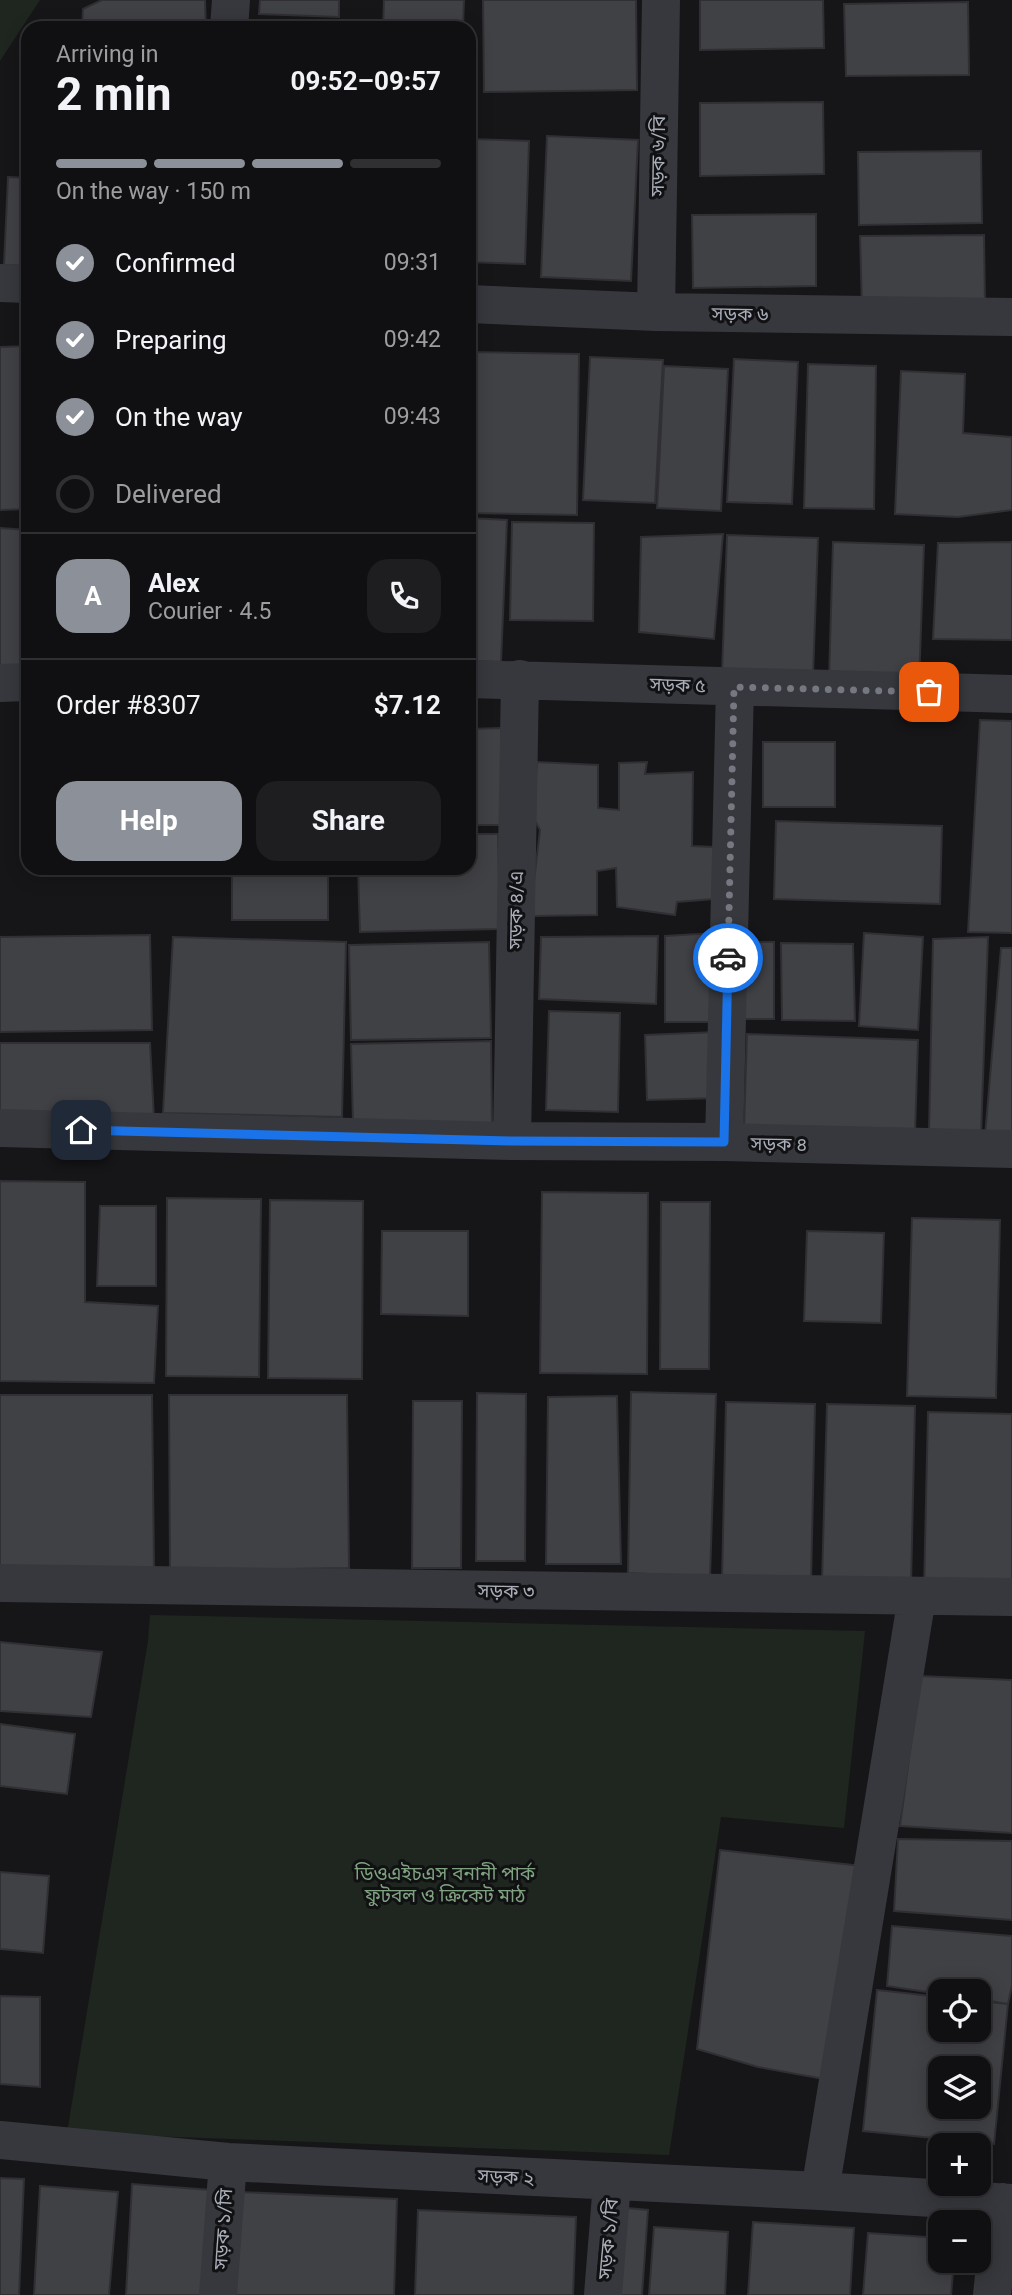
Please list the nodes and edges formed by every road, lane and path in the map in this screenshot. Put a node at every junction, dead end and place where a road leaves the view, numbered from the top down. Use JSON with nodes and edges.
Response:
{"nodes":[{"id":1,"x":231,"y":0,"type":"edge"},
{"id":2,"x":661,"y":0,"type":"edge"},
{"id":3,"x":230,"y":21,"type":"edge"},
{"id":4,"x":0,"y":283,"type":"edge"},
{"id":5,"x":21,"y":284,"type":"edge"},
{"id":6,"x":476,"y":304,"type":"edge"},
{"id":7,"x":656,"y":313,"type":"junction"},
{"id":8,"x":1012,"y":317,"type":"edge"},
{"id":9,"x":476,"y":679,"type":"edge"},
{"id":10,"x":520,"y":679,"type":"junction"},
{"id":11,"x":21,"y":682,"type":"edge"},
{"id":12,"x":0,"y":683,"type":"edge"},
{"id":13,"x":734,"y":687,"type":"junction"},
{"id":14,"x":1012,"y":694,"type":"edge"},
{"id":15,"x":0,"y":1128,"type":"edge"},
{"id":16,"x":512,"y":1141,"type":"junction"},
{"id":17,"x":724,"y":1142,"type":"junction"},
{"id":18,"x":1012,"y":1150,"type":"edge"},
{"id":19,"x":0,"y":1583,"type":"edge"},
{"id":20,"x":916,"y":1597,"type":"junction"},
{"id":21,"x":1012,"y":1597,"type":"edge"},
{"id":22,"x":0,"y":2140,"type":"edge"},
{"id":23,"x":228,"y":2162,"type":"junction"},
{"id":24,"x":612,"y":2183,"type":"junction"},
{"id":25,"x":820,"y":2191,"type":"junction"},
{"id":26,"x":1007,"y":2203,"type":"edge"},
{"id":27,"x":218,"y":2295,"type":"edge"},
{"id":28,"x":603,"y":2295,"type":"edge"},
{"id":29,"x":992,"y":2295,"type":"edge"}],
"edges":[{"from":1,"to":3,"type":"street"},
{"from":2,"to":7,"type":"street","name":"সড়ক ৬/বি"},
{"from":4,"to":5,"type":"street"},
{"from":6,"to":7,"type":"street","name":"সড়ক ৬"},
{"from":7,"to":8,"type":"street","name":"সড়ক ৬"},
{"from":9,"to":10,"type":"street","name":"সড়ক ৫"},
{"from":10,"to":13,"type":"street","name":"সড়ক ৫"},
{"from":10,"to":16,"type":"street","name":"সড়ক ৪/এ"},
{"from":11,"to":12,"type":"street"},
{"from":13,"to":14,"type":"street","name":"সড়ক ৫"},
{"from":13,"to":17,"type":"street"},
{"from":15,"to":16,"type":"street","name":"সড়ক ৪"},
{"from":16,"to":17,"type":"street","name":"সড়ক ৪"},
{"from":17,"to":18,"type":"street","name":"সড়ক ৪"},
{"from":19,"to":20,"type":"street","name":"সড়ক ৩"},
{"from":20,"to":21,"type":"street","name":"সড়ক ৩"},
{"from":20,"to":25,"type":"street"},
{"from":22,"to":23,"type":"street","name":"সড়ক ২"},
{"from":23,"to":24,"type":"street","name":"সড়ক ২"},
{"from":23,"to":27,"type":"street","name":"সড়ক ১/সি"},
{"from":24,"to":25,"type":"street","name":"সড়ক ২"},
{"from":24,"to":28,"type":"street","name":"সড়ক ১/বি"},
{"from":25,"to":26,"type":"street","name":"সড়ক ২"},
{"from":26,"to":29,"type":"street"}]}
